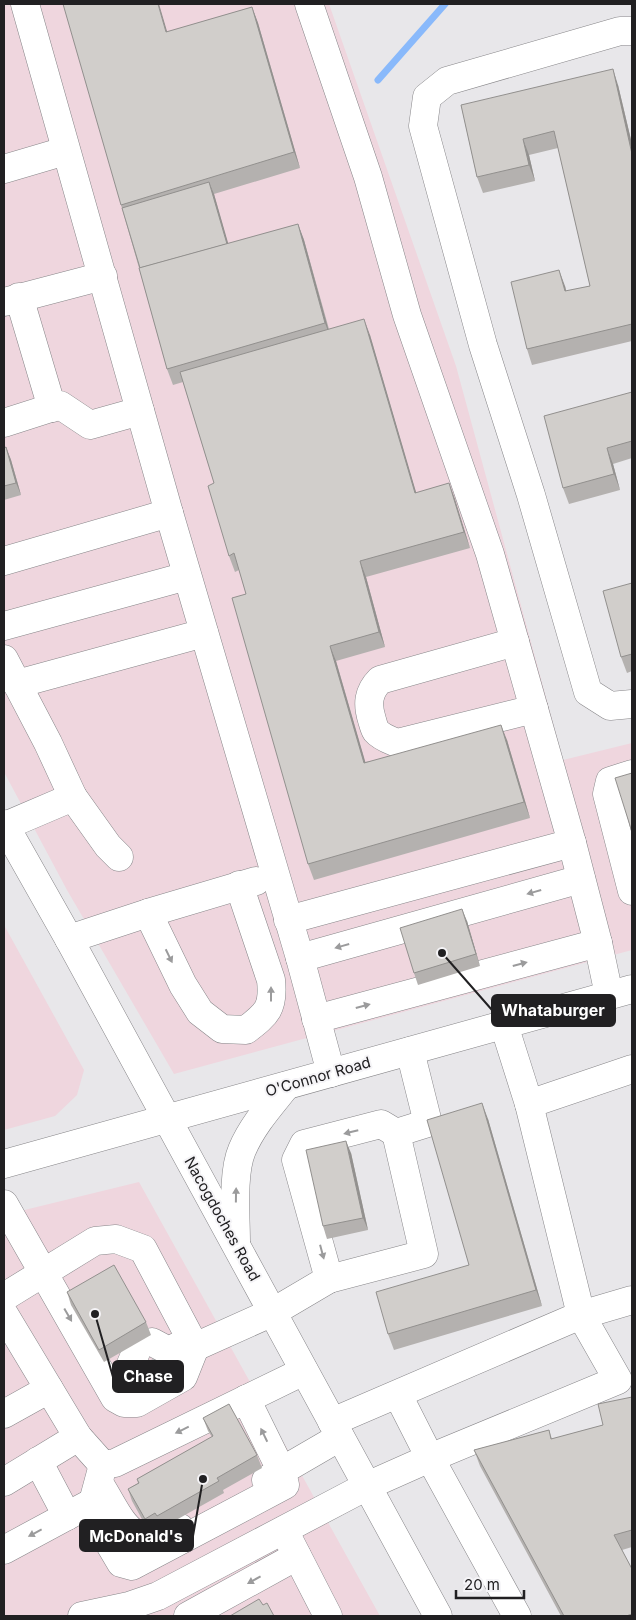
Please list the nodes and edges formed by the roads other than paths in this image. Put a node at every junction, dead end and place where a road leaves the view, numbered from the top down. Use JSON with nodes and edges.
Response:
{"nodes":[{"id":1,"x":25,"y":4,"type":"edge"},
{"id":2,"x":309,"y":4,"type":"edge"},
{"id":3,"x":632,"y":31,"type":"edge"},
{"id":4,"x":65,"y":151,"type":"junction"},
{"id":5,"x":4,"y":169,"type":"edge"},
{"id":6,"x":103,"y":276,"type":"junction"},
{"id":7,"x":11,"y":299,"type":"edge"},
{"id":8,"x":52,"y":408,"type":"junction"},
{"id":9,"x":140,"y":411,"type":"junction"},
{"id":10,"x":4,"y":423,"type":"edge"},
{"id":11,"x":169,"y":513,"type":"junction"},
{"id":12,"x":4,"y":561,"type":"edge"},
{"id":13,"x":187,"y":576,"type":"junction"},
{"id":14,"x":4,"y":626,"type":"edge"},
{"id":15,"x":204,"y":633,"type":"junction"},
{"id":16,"x":515,"y":642,"type":"junction"},
{"id":17,"x":4,"y":659,"type":"edge"},
{"id":18,"x":17,"y":684,"type":"junction"},
{"id":19,"x":632,"y":704,"type":"edge"},
{"id":20,"x":534,"y":709,"type":"junction"},
{"id":21,"x":632,"y":774,"type":"edge"},
{"id":22,"x":73,"y":797,"type":"junction"},
{"id":23,"x":4,"y":825,"type":"edge"},
{"id":24,"x":572,"y":843,"type":"junction"},
{"id":25,"x":119,"y":857,"type":"dead end"},
{"id":26,"x":275,"y":875,"type":"junction"},
{"id":27,"x":581,"y":879,"type":"junction"},
{"id":28,"x":239,"y":885,"type":"junction"},
{"id":29,"x":632,"y":891,"type":"edge"},
{"id":30,"x":148,"y":912,"type":"junction"},
{"id":31,"x":288,"y":920,"type":"junction"},
{"id":32,"x":69,"y":939,"type":"junction"},
{"id":33,"x":598,"y":943,"type":"junction"},
{"id":34,"x":300,"y":958,"type":"junction"},
{"id":35,"x":620,"y":992,"type":"edge"},
{"id":36,"x":316,"y":1019,"type":"junction"},
{"id":37,"x":504,"y":1025,"type":"junction"},
{"id":38,"x":410,"y":1051,"type":"junction"},
{"id":39,"x":632,"y":1069,"type":"edge"},
{"id":40,"x":331,"y":1073,"type":"junction"},
{"id":41,"x":286,"y":1086,"type":"junction"},
{"id":42,"x":529,"y":1104,"type":"junction"},
{"id":43,"x":167,"y":1119,"type":"junction"},
{"id":44,"x":396,"y":1133,"type":"junction"},
{"id":45,"x":4,"y":1164,"type":"edge"},
{"id":46,"x":4,"y":1204,"type":"edge"},
{"id":47,"x":236,"y":1244,"type":"junction"},
{"id":48,"x":43,"y":1272,"type":"junction"},
{"id":49,"x":329,"y":1279,"type":"junction"},
{"id":50,"x":4,"y":1297,"type":"edge"},
{"id":51,"x":632,"y":1300,"type":"edge"},
{"id":52,"x":273,"y":1312,"type":"junction"},
{"id":53,"x":4,"y":1314,"type":"edge"},
{"id":54,"x":582,"y":1314,"type":"junction"},
{"id":55,"x":12,"y":1344,"type":"edge"},
{"id":56,"x":154,"y":1360,"type":"junction"},
{"id":57,"x":304,"y":1371,"type":"junction"},
{"id":58,"x":49,"y":1389,"type":"junction"},
{"id":59,"x":398,"y":1395,"type":"junction"},
{"id":60,"x":246,"y":1399,"type":"junction"},
{"id":61,"x":4,"y":1414,"type":"edge"},
{"id":62,"x":336,"y":1430,"type":"junction"},
{"id":63,"x":78,"y":1437,"type":"junction"},
{"id":64,"x":430,"y":1458,"type":"junction"},
{"id":65,"x":38,"y":1460,"type":"junction"},
{"id":66,"x":282,"y":1472,"type":"junction"},
{"id":67,"x":4,"y":1482,"type":"edge"},
{"id":68,"x":98,"y":1483,"type":"junction"},
{"id":69,"x":367,"y":1486,"type":"junction"},
{"id":70,"x":67,"y":1516,"type":"junction"},
{"id":71,"x":284,"y":1530,"type":"junction"},
{"id":72,"x":4,"y":1550,"type":"edge"},
{"id":73,"x":297,"y":1556,"type":"junction"},
{"id":74,"x":151,"y":1608,"type":"edge"},
{"id":75,"x":82,"y":1616,"type":"edge"},
{"id":76,"x":188,"y":1616,"type":"edge"},
{"id":77,"x":328,"y":1616,"type":"edge"},
{"id":78,"x":438,"y":1616,"type":"edge"},
{"id":79,"x":517,"y":1616,"type":"edge"}],
"edges":[{"from":1,"to":4,"type":"main road"},
{"from":2,"to":16,"type":"main road"},
{"from":3,"to":19,"type":"main road"},
{"from":4,"to":5,"type":"main road"},
{"from":4,"to":6,"type":"main road"},
{"from":6,"to":7,"type":"main road"},
{"from":6,"to":9,"type":"main road"},
{"from":7,"to":8,"type":"main road"},
{"from":8,"to":9,"type":"main road"},
{"from":8,"to":10,"type":"main road"},
{"from":9,"to":11,"type":"main road"},
{"from":11,"to":12,"type":"main road"},
{"from":11,"to":13,"type":"main road"},
{"from":13,"to":14,"type":"main road"},
{"from":13,"to":15,"type":"main road"},
{"from":15,"to":18,"type":"main road"},
{"from":15,"to":26,"type":"main road"},
{"from":16,"to":20,"type":"main road"},
{"from":16,"to":20,"type":"main road"},
{"from":17,"to":18,"type":"main road"},
{"from":18,"to":22,"type":"main road"},
{"from":20,"to":24,"type":"main road"},
{"from":21,"to":29,"type":"main road"},
{"from":22,"to":23,"type":"main road"},
{"from":22,"to":25,"type":"main road"},
{"from":23,"to":32,"type":"main road","name":"Nacogdoches Road"},
{"from":24,"to":27,"type":"main road"},
{"from":24,"to":31,"type":"main road"},
{"from":26,"to":28,"type":"main road"},
{"from":26,"to":31,"type":"main road"},
{"from":27,"to":33,"type":"main road"},
{"from":27,"to":34,"type":"main road","one_way":true},
{"from":28,"to":30,"type":"main road"},
{"from":30,"to":28,"type":"main road","one_way":true},
{"from":30,"to":32,"type":"main road"},
{"from":31,"to":34,"type":"main road"},
{"from":32,"to":43,"type":"main road","name":"Nacogdoches Road"},
{"from":33,"to":35,"type":"main road"},
{"from":36,"to":33,"type":"main road","one_way":true},
{"from":34,"to":36,"type":"main road"},
{"from":35,"to":37,"type":"main road","name":"O'Connor Road"},
{"from":36,"to":40,"type":"main road"},
{"from":37,"to":38,"type":"main road","name":"O'Connor Road"},
{"from":37,"to":42,"type":"main road"},
{"from":38,"to":40,"type":"main road","name":"O'Connor Road"},
{"from":38,"to":44,"type":"main road"},
{"from":39,"to":42,"type":"main road"},
{"from":40,"to":41,"type":"main road","name":"O'Connor Road"},
{"from":41,"to":43,"type":"main road","name":"O'Connor Road"},
{"from":47,"to":41,"type":"main road","one_way":true},
{"from":42,"to":54,"type":"main road"},
{"from":43,"to":45,"type":"main road","name":"O'Connor Road"},
{"from":43,"to":47,"type":"main road","name":"Nacogdoches Road"},
{"from":44,"to":49,"type":"main road"},
{"from":44,"to":49,"type":"main road","one_way":true},
{"from":46,"to":48,"type":"main road"},
{"from":47,"to":52,"type":"main road","name":"Nacogdoches Road"},
{"from":48,"to":50,"type":"main road"},
{"from":48,"to":56,"type":"main road","one_way":true},
{"from":48,"to":56,"type":"main road"},
{"from":49,"to":52,"type":"main road"},
{"from":51,"to":54,"type":"main road"},
{"from":52,"to":56,"type":"main road"},
{"from":52,"to":57,"type":"main road","name":"Nacogdoches Road"},
{"from":53,"to":55,"type":"main road"},
{"from":54,"to":59,"type":"main road"},
{"from":54,"to":64,"type":"main road"},
{"from":55,"to":58,"type":"main road"},
{"from":57,"to":60,"type":"main road"},
{"from":57,"to":62,"type":"main road","name":"Nacogdoches Road"},
{"from":58,"to":61,"type":"main road"},
{"from":58,"to":63,"type":"main road"},
{"from":59,"to":62,"type":"main road"},
{"from":59,"to":64,"type":"main road"},
{"from":66,"to":60,"type":"main road","one_way":true},
{"from":60,"to":68,"type":"main road","one_way":true},
{"from":62,"to":66,"type":"main road"},
{"from":62,"to":69,"type":"main road","name":"Nacogdoches Road"},
{"from":63,"to":65,"type":"main road"},
{"from":63,"to":68,"type":"main road"},
{"from":64,"to":69,"type":"main road"},
{"from":64,"to":79,"type":"main road"},
{"from":65,"to":67,"type":"main road"},
{"from":65,"to":70,"type":"main road"},
{"from":66,"to":68,"type":"main road"},
{"from":68,"to":70,"type":"main road"},
{"from":69,"to":71,"type":"main road"},
{"from":69,"to":78,"type":"main road","name":"Nacogdoches Road"},
{"from":70,"to":72,"type":"main road","one_way":true},
{"from":71,"to":73,"type":"main road"},
{"from":71,"to":74,"type":"main road"},
{"from":73,"to":76,"type":"main road","one_way":true},
{"from":73,"to":77,"type":"main road"},
{"from":74,"to":75,"type":"main road"}]}
